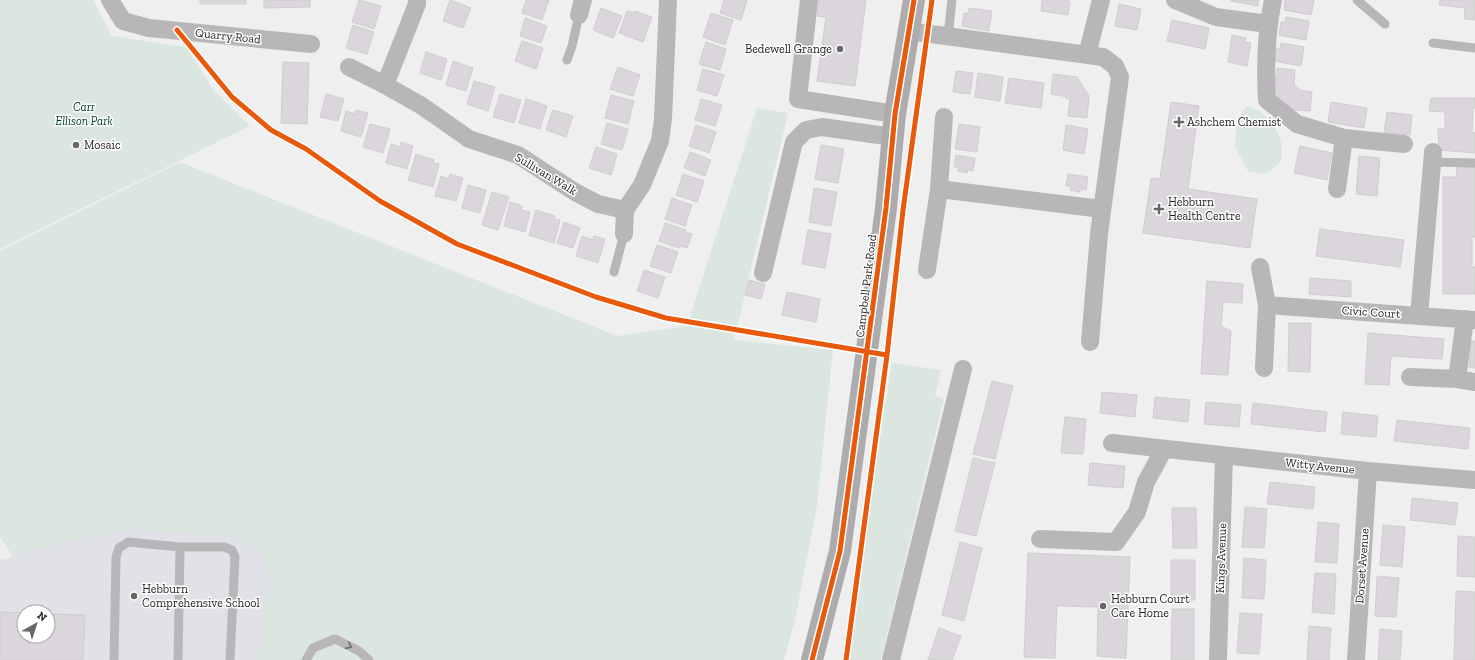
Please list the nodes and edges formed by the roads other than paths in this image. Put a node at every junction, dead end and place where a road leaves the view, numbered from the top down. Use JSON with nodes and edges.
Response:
{"nodes":[{"id":1,"x":110,"y":0,"type":"edge"},
{"id":2,"x":417,"y":0,"type":"edge"},
{"id":3,"x":668,"y":0,"type":"edge"},
{"id":4,"x":809,"y":0,"type":"edge"},
{"id":5,"x":912,"y":0,"type":"edge"},
{"id":6,"x":952,"y":0,"type":"edge"},
{"id":7,"x":1101,"y":0,"type":"edge"},
{"id":8,"x":1175,"y":0,"type":"edge"},
{"id":9,"x":1273,"y":0,"type":"edge"},
{"id":10,"x":1357,"y":0,"type":"edge"},
{"id":11,"x":581,"y":7,"type":"edge"},
{"id":12,"x":1268,"y":24,"type":"junction"},
{"id":13,"x":1385,"y":24,"type":"dead end"},
{"id":14,"x":908,"y":31,"type":"junction"},
{"id":15,"x":948,"y":36,"type":"junction"},
{"id":16,"x":1433,"y":43,"type":"dead end"},
{"id":17,"x":311,"y":44,"type":"dead end"},
{"id":18,"x":1475,"y":48,"type":"edge"},
{"id":19,"x":1088,"y":55,"type":"junction"},
{"id":20,"x":567,"y":60,"type":"dead end"},
{"id":21,"x":349,"y":67,"type":"dead end"},
{"id":22,"x":385,"y":85,"type":"junction"},
{"id":23,"x":895,"y":114,"type":"junction"},
{"id":24,"x":944,"y":117,"type":"dead end"},
{"id":25,"x":893,"y":137,"type":"junction"},
{"id":26,"x":1344,"y":138,"type":"junction"},
{"id":27,"x":1404,"y":144,"type":"dead end"},
{"id":28,"x":1433,"y":157,"type":"joint"},
{"id":29,"x":1475,"y":163,"type":"edge"},
{"id":30,"x":1336,"y":189,"type":"dead end"},
{"id":31,"x":939,"y":190,"type":"junction"},
{"id":32,"x":1102,"y":209,"type":"junction"},
{"id":33,"x":625,"y":210,"type":"junction"},
{"id":34,"x":624,"y":234,"type":"joint"},
{"id":35,"x":1260,"y":267,"type":"dead end"},
{"id":36,"x":927,"y":270,"type":"dead end"},
{"id":37,"x":614,"y":272,"type":"dead end"},
{"id":38,"x":763,"y":273,"type":"dead end"},
{"id":39,"x":1267,"y":305,"type":"junction"},
{"id":40,"x":1419,"y":316,"type":"junction"},
{"id":41,"x":1470,"y":319,"type":"edge"},
{"id":42,"x":1090,"y":342,"type":"dead end"},
{"id":43,"x":1264,"y":368,"type":"dead end"},
{"id":44,"x":964,"y":369,"type":"dead end"},
{"id":45,"x":1410,"y":376,"type":"dead end"},
{"id":46,"x":1457,"y":379,"type":"junction"},
{"id":47,"x":1475,"y":382,"type":"edge"},
{"id":48,"x":1112,"y":443,"type":"dead end"},
{"id":49,"x":1164,"y":449,"type":"junction"},
{"id":50,"x":1224,"y":456,"type":"junction"},
{"id":51,"x":1368,"y":471,"type":"junction"},
{"id":52,"x":1475,"y":480,"type":"edge"},
{"id":53,"x":1040,"y":538,"type":"dead end"},
{"id":54,"x":180,"y":547,"type":"junction"},
{"id":55,"x":114,"y":660,"type":"edge"},
{"id":56,"x":178,"y":660,"type":"edge"},
{"id":57,"x":230,"y":660,"type":"edge"},
{"id":58,"x":306,"y":660,"type":"edge"},
{"id":59,"x":369,"y":660,"type":"edge"},
{"id":60,"x":812,"y":660,"type":"edge"},
{"id":61,"x":891,"y":660,"type":"edge"},
{"id":62,"x":1218,"y":660,"type":"edge"},
{"id":63,"x":1356,"y":660,"type":"edge"}],
"edges":[{"from":1,"to":17,"type":"street","name":"Quarry Road"},
{"from":2,"to":22,"type":"street"},
{"from":3,"to":33,"type":"street"},
{"from":4,"to":23,"type":"street"},
{"from":5,"to":14,"type":"street","name":"Campbell Park Road"},
{"from":6,"to":15,"type":"lane"},
{"from":7,"to":19,"type":"street"},
{"from":8,"to":12,"type":"street"},
{"from":9,"to":12,"type":"street"},
{"from":10,"to":13,"type":"lane"},
{"from":11,"to":20,"type":"lane"},
{"from":12,"to":26,"type":"street"},
{"from":14,"to":15,"type":"street"},
{"from":14,"to":23,"type":"street","name":"Campbell Park Road"},
{"from":15,"to":19,"type":"street"},
{"from":16,"to":18,"type":"lane"},
{"from":19,"to":32,"type":"street"},
{"from":21,"to":22,"type":"street","name":"Sullivan Walk"},
{"from":22,"to":33,"type":"street","name":"Sullivan Walk"},
{"from":23,"to":25,"type":"street","name":"Campbell Park Road"},
{"from":24,"to":31,"type":"street"},
{"from":25,"to":38,"type":"street"},
{"from":25,"to":60,"type":"street","name":"Campbell Park Road"},
{"from":26,"to":27,"type":"street"},
{"from":26,"to":30,"type":"street"},
{"from":28,"to":29,"type":"lane"},
{"from":28,"to":40,"type":"street"},
{"from":31,"to":32,"type":"street"},
{"from":31,"to":36,"type":"street"},
{"from":32,"to":42,"type":"street"},
{"from":33,"to":34,"type":"street"},
{"from":34,"to":37,"type":"lane"},
{"from":35,"to":39,"type":"street"},
{"from":39,"to":40,"type":"street","name":"Civic Court"},
{"from":39,"to":43,"type":"street"},
{"from":40,"to":41,"type":"street","name":"Civic Court"},
{"from":41,"to":46,"type":"street"},
{"from":44,"to":61,"type":"street"},
{"from":45,"to":46,"type":"street"},
{"from":46,"to":47,"type":"street"},
{"from":48,"to":49,"type":"street","name":"Witty Avenue"},
{"from":49,"to":50,"type":"street","name":"Witty Avenue"},
{"from":49,"to":53,"type":"street"},
{"from":50,"to":51,"type":"street","name":"Witty Avenue"},
{"from":50,"to":62,"type":"street","name":"Kings Avenue"},
{"from":51,"to":52,"type":"street","name":"Witty Avenue"},
{"from":51,"to":63,"type":"street","name":"Dorset Avenue"},
{"from":54,"to":55,"type":"lane"},
{"from":54,"to":56,"type":"lane"},
{"from":54,"to":57,"type":"lane"},
{"from":58,"to":59,"type":"lane","one_way":true}]}
